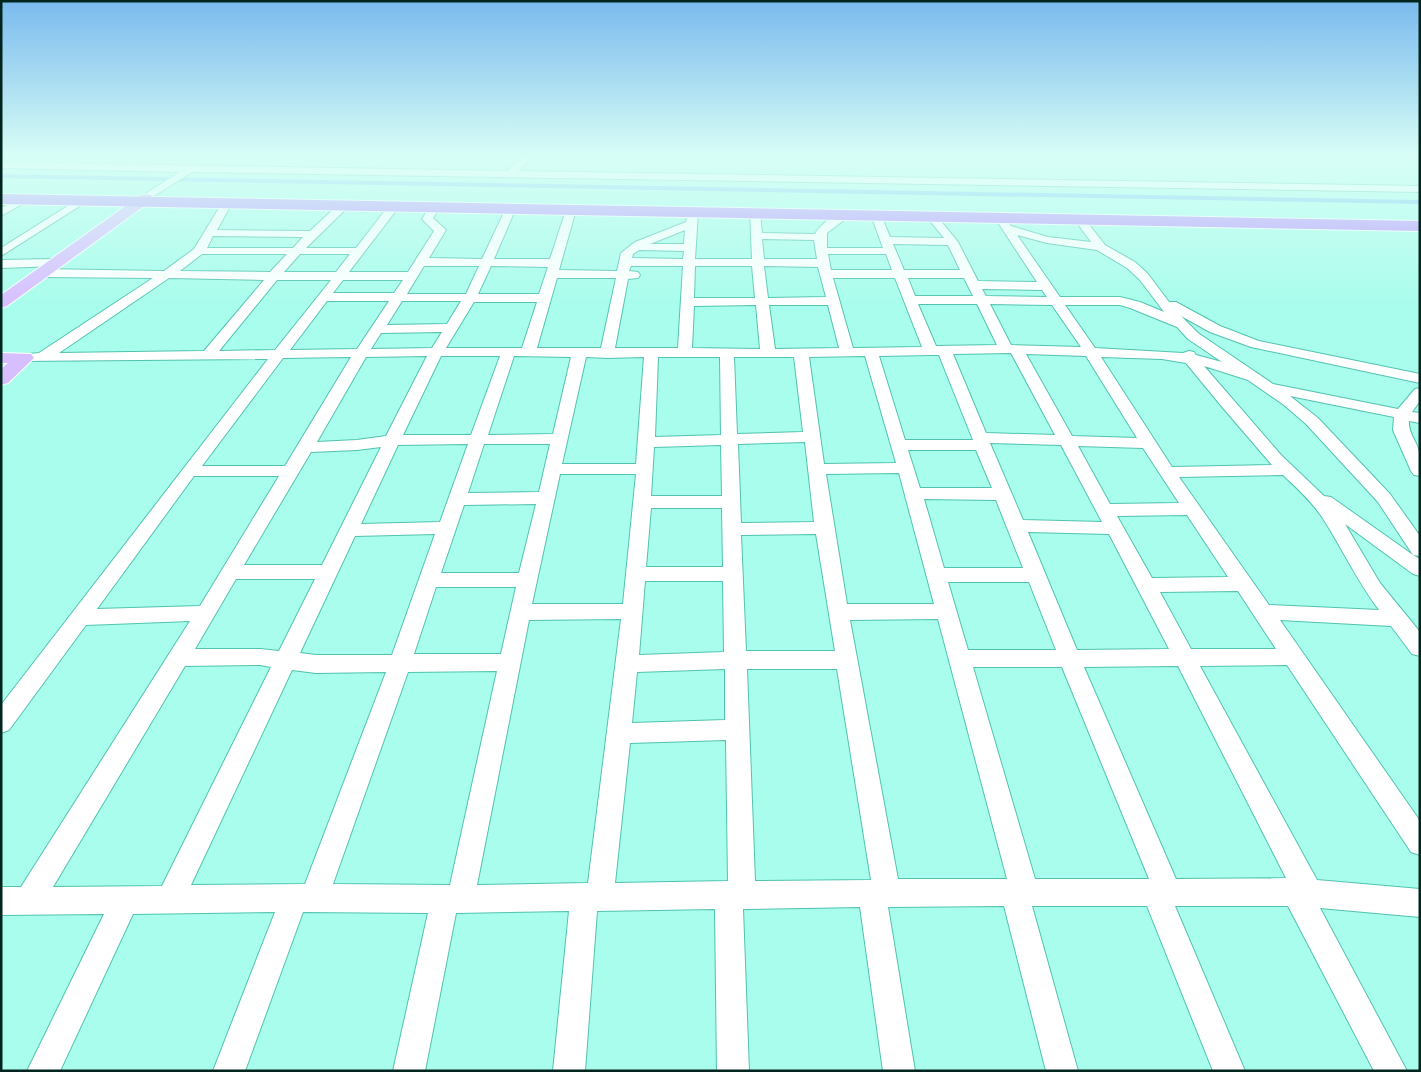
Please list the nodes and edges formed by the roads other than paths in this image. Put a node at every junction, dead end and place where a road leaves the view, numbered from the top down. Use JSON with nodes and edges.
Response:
{"nodes":[{"id":1,"x":71,"y":207,"type":"edge"},
{"id":2,"x":135,"y":207,"type":"edge"},
{"id":3,"x":225,"y":207,"type":"edge"},
{"id":4,"x":342,"y":207,"type":"edge"},
{"id":5,"x":393,"y":207,"type":"edge"},
{"id":6,"x":436,"y":207,"type":"edge"},
{"id":7,"x":438,"y":207,"type":"edge"},
{"id":8,"x":511,"y":208,"type":"junction"},
{"id":9,"x":572,"y":210,"type":"junction"},
{"id":10,"x":755,"y":213,"type":"junction"},
{"id":11,"x":844,"y":215,"type":"junction"},
{"id":12,"x":876,"y":215,"type":"junction"},
{"id":13,"x":930,"y":216,"type":"junction"},
{"id":14,"x":692,"y":218,"type":"junction"},
{"id":15,"x":1080,"y":220,"type":"junction"},
{"id":16,"x":1004,"y":224,"type":"junction"},
{"id":17,"x":1420,"y":226,"type":"edge"},
{"id":18,"x":210,"y":233,"type":"junction"},
{"id":19,"x":312,"y":234,"type":"junction"},
{"id":20,"x":756,"y":236,"type":"junction"},
{"id":21,"x":820,"y":238,"type":"junction"},
{"id":22,"x":1,"y":240,"type":"edge"},
{"id":23,"x":22,"y":240,"type":"junction"},
{"id":24,"x":952,"y":242,"type":"junction"},
{"id":25,"x":888,"y":246,"type":"junction"},
{"id":26,"x":633,"y":247,"type":"junction"},
{"id":27,"x":1101,"y":247,"type":"junction"},
{"id":28,"x":690,"y":248,"type":"junction"},
{"id":29,"x":298,"y":250,"type":"junction"},
{"id":30,"x":199,"y":251,"type":"junction"},
{"id":31,"x":359,"y":251,"type":"junction"},
{"id":32,"x":1,"y":253,"type":"edge"},
{"id":33,"x":186,"y":262,"type":"junction"},
{"id":34,"x":286,"y":262,"type":"junction"},
{"id":35,"x":625,"y":262,"type":"junction"},
{"id":36,"x":54,"y":263,"type":"junction"},
{"id":37,"x":487,"y":263,"type":"junction"},
{"id":38,"x":758,"y":263,"type":"junction"},
{"id":39,"x":824,"y":263,"type":"junction"},
{"id":40,"x":1,"y":264,"type":"edge"},
{"id":41,"x":416,"y":269,"type":"junction"},
{"id":42,"x":554,"y":269,"type":"junction"},
{"id":43,"x":686,"y":271,"type":"junction"},
{"id":44,"x":41,"y":273,"type":"junction"},
{"id":45,"x":900,"y":274,"type":"junction"},
{"id":46,"x":168,"y":275,"type":"junction"},
{"id":47,"x":622,"y":275,"type":"junction"},
{"id":48,"x":651,"y":275,"type":"dead end"},
{"id":49,"x":274,"y":276,"type":"junction"},
{"id":50,"x":340,"y":276,"type":"junction"},
{"id":51,"x":971,"y":280,"type":"junction"},
{"id":52,"x":1051,"y":293,"type":"junction"},
{"id":53,"x":324,"y":297,"type":"junction"},
{"id":54,"x":397,"y":298,"type":"junction"},
{"id":55,"x":470,"y":298,"type":"junction"},
{"id":56,"x":545,"y":298,"type":"junction"},
{"id":57,"x":911,"y":300,"type":"junction"},
{"id":58,"x":982,"y":300,"type":"junction"},
{"id":59,"x":1161,"y":300,"type":"junction"},
{"id":60,"x":762,"y":301,"type":"junction"},
{"id":61,"x":834,"y":301,"type":"junction"},
{"id":62,"x":687,"y":302,"type":"junction"},
{"id":63,"x":2,"y":303,"type":"edge"},
{"id":64,"x":1182,"y":325,"type":"junction"},
{"id":65,"x":451,"y":328,"type":"junction"},
{"id":66,"x":376,"y":330,"type":"junction"},
{"id":67,"x":1011,"y":349,"type":"junction"},
{"id":68,"x":938,"y":350,"type":"junction"},
{"id":69,"x":1090,"y":351,"type":"junction"},
{"id":70,"x":436,"y":352,"type":"junction"},
{"id":71,"x":848,"y":352,"type":"junction"},
{"id":72,"x":871,"y":352,"type":"junction"},
{"id":73,"x":518,"y":353,"type":"junction"},
{"id":74,"x":801,"y":353,"type":"junction"},
{"id":75,"x":579,"y":354,"type":"junction"},
{"id":76,"x":608,"y":354,"type":"junction"},
{"id":77,"x":651,"y":354,"type":"junction"},
{"id":78,"x":685,"y":354,"type":"junction"},
{"id":79,"x":727,"y":354,"type":"junction"},
{"id":80,"x":768,"y":354,"type":"junction"},
{"id":81,"x":280,"y":355,"type":"junction"},
{"id":82,"x":360,"y":355,"type":"junction"},
{"id":83,"x":207,"y":356,"type":"junction"},
{"id":84,"x":1,"y":358,"type":"edge"},
{"id":85,"x":34,"y":358,"type":"junction"},
{"id":86,"x":1191,"y":359,"type":"junction"},
{"id":87,"x":1,"y":379,"type":"edge"},
{"id":88,"x":1420,"y":379,"type":"edge"},
{"id":89,"x":1259,"y":382,"type":"junction"},
{"id":90,"x":1420,"y":392,"type":"edge"},
{"id":91,"x":1402,"y":415,"type":"junction"},
{"id":92,"x":1420,"y":418,"type":"edge"},
{"id":93,"x":813,"y":437,"type":"junction"},
{"id":94,"x":477,"y":439,"type":"junction"},
{"id":95,"x":560,"y":439,"type":"junction"},
{"id":96,"x":392,"y":440,"type":"junction"},
{"id":97,"x":730,"y":440,"type":"junction"},
{"id":98,"x":982,"y":441,"type":"junction"},
{"id":99,"x":1068,"y":441,"type":"junction"},
{"id":100,"x":648,"y":442,"type":"junction"},
{"id":101,"x":1150,"y":443,"type":"junction"},
{"id":102,"x":899,"y":445,"type":"junction"},
{"id":103,"x":307,"y":446,"type":"junction"},
{"id":104,"x":1416,"y":458,"type":"edge"},
{"id":105,"x":905,"y":468,"type":"junction"},
{"id":106,"x":553,"y":469,"type":"junction"},
{"id":107,"x":645,"y":469,"type":"junction"},
{"id":108,"x":818,"y":469,"type":"junction"},
{"id":109,"x":1286,"y":470,"type":"junction"},
{"id":110,"x":189,"y":471,"type":"junction"},
{"id":111,"x":292,"y":471,"type":"junction"},
{"id":112,"x":1420,"y":471,"type":"edge"},
{"id":113,"x":1167,"y":472,"type":"junction"},
{"id":114,"x":1306,"y":487,"type":"junction"},
{"id":115,"x":913,"y":493,"type":"junction"},
{"id":116,"x":1002,"y":494,"type":"junction"},
{"id":117,"x":547,"y":498,"type":"junction"},
{"id":118,"x":458,"y":499,"type":"junction"},
{"id":119,"x":642,"y":502,"type":"junction"},
{"id":120,"x":731,"y":502,"type":"junction"},
{"id":121,"x":1192,"y":509,"type":"junction"},
{"id":122,"x":1104,"y":510,"type":"junction"},
{"id":123,"x":1016,"y":526,"type":"junction"},
{"id":124,"x":448,"y":528,"type":"junction"},
{"id":125,"x":824,"y":528,"type":"junction"},
{"id":126,"x":1114,"y":528,"type":"junction"},
{"id":127,"x":733,"y":529,"type":"junction"},
{"id":128,"x":348,"y":530,"type":"junction"},
{"id":129,"x":1420,"y":550,"type":"edge"},
{"id":130,"x":1420,"y":569,"type":"edge"},
{"id":131,"x":231,"y":572,"type":"junction"},
{"id":132,"x":328,"y":572,"type":"junction"},
{"id":133,"x":636,"y":574,"type":"junction"},
{"id":134,"x":733,"y":574,"type":"junction"},
{"id":135,"x":935,"y":575,"type":"junction"},
{"id":136,"x":1036,"y":575,"type":"junction"},
{"id":137,"x":429,"y":580,"type":"junction"},
{"id":138,"x":528,"y":580,"type":"junction"},
{"id":139,"x":1244,"y":584,"type":"junction"},
{"id":140,"x":1146,"y":585,"type":"junction"},
{"id":141,"x":633,"y":611,"type":"junction"},
{"id":142,"x":945,"y":611,"type":"junction"},
{"id":143,"x":520,"y":612,"type":"junction"},
{"id":144,"x":840,"y":612,"type":"junction"},
{"id":145,"x":1263,"y":612,"type":"junction"},
{"id":146,"x":207,"y":613,"type":"junction"},
{"id":147,"x":82,"y":617,"type":"junction"},
{"id":148,"x":1394,"y":618,"type":"junction"},
{"id":149,"x":1420,"y":648,"type":"edge"},
{"id":150,"x":1293,"y":657,"type":"junction"},
{"id":151,"x":179,"y":658,"type":"junction"},
{"id":152,"x":958,"y":659,"type":"junction"},
{"id":153,"x":1070,"y":659,"type":"junction"},
{"id":154,"x":1185,"y":659,"type":"junction"},
{"id":155,"x":735,"y":660,"type":"junction"},
{"id":156,"x":848,"y":660,"type":"junction"},
{"id":157,"x":286,"y":661,"type":"junction"},
{"id":158,"x":510,"y":662,"type":"junction"},
{"id":159,"x":400,"y":663,"type":"junction"},
{"id":160,"x":626,"y":664,"type":"junction"},
{"id":161,"x":1,"y":723,"type":"edge"},
{"id":162,"x":736,"y":730,"type":"junction"},
{"id":163,"x":619,"y":733,"type":"junction"},
{"id":164,"x":1420,"y":843,"type":"edge"},
{"id":165,"x":1302,"y":892,"type":"junction"},
{"id":166,"x":880,"y":893,"type":"junction"},
{"id":167,"x":1020,"y":893,"type":"junction"},
{"id":168,"x":1163,"y":894,"type":"junction"},
{"id":169,"x":735,"y":896,"type":"junction"},
{"id":170,"x":592,"y":897,"type":"junction"},
{"id":171,"x":304,"y":898,"type":"junction"},
{"id":172,"x":453,"y":899,"type":"junction"},
{"id":173,"x":29,"y":900,"type":"junction"},
{"id":174,"x":125,"y":900,"type":"junction"},
{"id":175,"x":170,"y":900,"type":"junction"},
{"id":176,"x":1,"y":901,"type":"edge"},
{"id":177,"x":1420,"y":903,"type":"edge"},
{"id":178,"x":43,"y":1071,"type":"edge"},
{"id":179,"x":230,"y":1071,"type":"edge"},
{"id":180,"x":409,"y":1071,"type":"edge"},
{"id":181,"x":568,"y":1071,"type":"edge"},
{"id":182,"x":733,"y":1071,"type":"edge"},
{"id":183,"x":899,"y":1071,"type":"edge"},
{"id":184,"x":1062,"y":1071,"type":"edge"},
{"id":185,"x":1228,"y":1071,"type":"edge"},
{"id":186,"x":1390,"y":1071,"type":"edge"}],
"edges":[{"from":1,"to":23,"type":"street"},
{"from":2,"to":36,"type":"main road"},
{"from":3,"to":18,"type":"street"},
{"from":4,"to":19,"type":"street"},
{"from":5,"to":31,"type":"street"},
{"from":6,"to":41,"type":"street"},
{"from":7,"to":8,"type":"highway"},
{"from":8,"to":9,"type":"highway"},
{"from":8,"to":37,"type":"street"},
{"from":9,"to":14,"type":"highway"},
{"from":9,"to":42,"type":"street"},
{"from":10,"to":11,"type":"highway"},
{"from":10,"to":14,"type":"highway"},
{"from":10,"to":20,"type":"street"},
{"from":11,"to":12,"type":"highway"},
{"from":11,"to":21,"type":"street"},
{"from":12,"to":13,"type":"highway"},
{"from":12,"to":25,"type":"street"},
{"from":13,"to":16,"type":"highway"},
{"from":13,"to":24,"type":"street"},
{"from":14,"to":26,"type":"street"},
{"from":14,"to":28,"type":"street"},
{"from":15,"to":16,"type":"highway"},
{"from":15,"to":17,"type":"highway"},
{"from":15,"to":27,"type":"street"},
{"from":16,"to":27,"type":"street"},
{"from":16,"to":52,"type":"street"},
{"from":18,"to":19,"type":"street"},
{"from":18,"to":30,"type":"street"},
{"from":19,"to":29,"type":"street"},
{"from":20,"to":21,"type":"street"},
{"from":20,"to":38,"type":"street"},
{"from":21,"to":39,"type":"street"},
{"from":22,"to":23,"type":"street"},
{"from":23,"to":32,"type":"street"},
{"from":24,"to":25,"type":"street"},
{"from":24,"to":51,"type":"street"},
{"from":25,"to":39,"type":"street"},
{"from":25,"to":45,"type":"street"},
{"from":26,"to":28,"type":"street"},
{"from":26,"to":35,"type":"street"},
{"from":27,"to":59,"type":"street"},
{"from":28,"to":43,"type":"street"},
{"from":29,"to":30,"type":"street"},
{"from":29,"to":31,"type":"street"},
{"from":29,"to":34,"type":"street"},
{"from":30,"to":33,"type":"street"},
{"from":31,"to":50,"type":"street"},
{"from":33,"to":34,"type":"street"},
{"from":33,"to":46,"type":"street"},
{"from":34,"to":49,"type":"street"},
{"from":35,"to":43,"type":"street"},
{"from":35,"to":47,"type":"street"},
{"from":36,"to":40,"type":"street"},
{"from":36,"to":44,"type":"main road"},
{"from":37,"to":41,"type":"street"},
{"from":37,"to":42,"type":"street"},
{"from":37,"to":55,"type":"street"},
{"from":38,"to":39,"type":"street"},
{"from":38,"to":43,"type":"street"},
{"from":38,"to":60,"type":"street"},
{"from":39,"to":45,"type":"street"},
{"from":39,"to":61,"type":"street"},
{"from":41,"to":50,"type":"street"},
{"from":41,"to":54,"type":"street"},
{"from":42,"to":47,"type":"street"},
{"from":42,"to":56,"type":"street"},
{"from":43,"to":62,"type":"street"},
{"from":44,"to":46,"type":"street"},
{"from":44,"to":63,"type":"main road"},
{"from":45,"to":51,"type":"street"},
{"from":45,"to":57,"type":"street"},
{"from":46,"to":49,"type":"street"},
{"from":46,"to":85,"type":"street"},
{"from":47,"to":48,"type":"street"},
{"from":47,"to":76,"type":"street"},
{"from":49,"to":50,"type":"street"},
{"from":49,"to":83,"type":"street"},
{"from":50,"to":53,"type":"street"},
{"from":51,"to":52,"type":"street"},
{"from":51,"to":58,"type":"street"},
{"from":52,"to":58,"type":"street"},
{"from":52,"to":64,"type":"street"},
{"from":52,"to":69,"type":"street"},
{"from":53,"to":54,"type":"street"},
{"from":53,"to":81,"type":"street"},
{"from":54,"to":55,"type":"street"},
{"from":54,"to":66,"type":"street"},
{"from":55,"to":56,"type":"street"},
{"from":55,"to":65,"type":"street"},
{"from":56,"to":73,"type":"street"},
{"from":57,"to":58,"type":"street"},
{"from":57,"to":68,"type":"street"},
{"from":58,"to":67,"type":"street"},
{"from":59,"to":64,"type":"street"},
{"from":59,"to":88,"type":"street"},
{"from":60,"to":61,"type":"street"},
{"from":60,"to":62,"type":"street"},
{"from":60,"to":80,"type":"street"},
{"from":61,"to":71,"type":"street"},
{"from":62,"to":78,"type":"street"},
{"from":64,"to":86,"type":"street"},
{"from":64,"to":89,"type":"street"},
{"from":65,"to":66,"type":"street"},
{"from":65,"to":70,"type":"street"},
{"from":66,"to":82,"type":"street"},
{"from":67,"to":68,"type":"street"},
{"from":67,"to":69,"type":"street"},
{"from":67,"to":99,"type":"street"},
{"from":68,"to":72,"type":"street"},
{"from":68,"to":98,"type":"street"},
{"from":69,"to":86,"type":"street"},
{"from":69,"to":101,"type":"street"},
{"from":70,"to":73,"type":"street"},
{"from":70,"to":82,"type":"street"},
{"from":70,"to":96,"type":"street"},
{"from":71,"to":72,"type":"street"},
{"from":71,"to":74,"type":"street"},
{"from":72,"to":102,"type":"street"},
{"from":73,"to":75,"type":"street"},
{"from":73,"to":94,"type":"street"},
{"from":74,"to":80,"type":"street"},
{"from":74,"to":93,"type":"street"},
{"from":75,"to":76,"type":"street"},
{"from":75,"to":95,"type":"street"},
{"from":76,"to":77,"type":"street"},
{"from":77,"to":78,"type":"street"},
{"from":77,"to":100,"type":"street"},
{"from":78,"to":79,"type":"street"},
{"from":79,"to":80,"type":"street"},
{"from":79,"to":97,"type":"street"},
{"from":81,"to":82,"type":"street"},
{"from":81,"to":83,"type":"street"},
{"from":81,"to":110,"type":"street"},
{"from":82,"to":103,"type":"street"},
{"from":83,"to":85,"type":"street"},
{"from":84,"to":85,"type":"main road"},
{"from":85,"to":87,"type":"main road"},
{"from":86,"to":89,"type":"street"},
{"from":86,"to":109,"type":"street"},
{"from":89,"to":91,"type":"street"},
{"from":89,"to":129,"type":"street"},
{"from":90,"to":91,"type":"street"},
{"from":91,"to":92,"type":"street"},
{"from":91,"to":104,"type":"street"},
{"from":93,"to":97,"type":"street"},
{"from":93,"to":108,"type":"street"},
{"from":94,"to":95,"type":"street"},
{"from":94,"to":96,"type":"street"},
{"from":94,"to":118,"type":"street"},
{"from":95,"to":106,"type":"street"},
{"from":96,"to":103,"type":"street"},
{"from":96,"to":128,"type":"street"},
{"from":97,"to":100,"type":"street"},
{"from":97,"to":120,"type":"street"},
{"from":98,"to":99,"type":"street"},
{"from":98,"to":102,"type":"street"},
{"from":98,"to":116,"type":"street"},
{"from":99,"to":101,"type":"street"},
{"from":99,"to":122,"type":"street"},
{"from":100,"to":107,"type":"street"},
{"from":101,"to":113,"type":"street"},
{"from":102,"to":105,"type":"street"},
{"from":103,"to":111,"type":"street"},
{"from":104,"to":112,"type":"street"},
{"from":105,"to":108,"type":"street"},
{"from":105,"to":115,"type":"street"},
{"from":106,"to":107,"type":"street"},
{"from":106,"to":117,"type":"street"},
{"from":107,"to":119,"type":"street"},
{"from":108,"to":125,"type":"street"},
{"from":109,"to":113,"type":"street"},
{"from":109,"to":114,"type":"street"},
{"from":110,"to":111,"type":"street"},
{"from":110,"to":147,"type":"street"},
{"from":111,"to":131,"type":"street"},
{"from":113,"to":121,"type":"street"},
{"from":114,"to":130,"type":"street"},
{"from":114,"to":148,"type":"street"},
{"from":115,"to":116,"type":"street"},
{"from":115,"to":135,"type":"street"},
{"from":116,"to":123,"type":"street"},
{"from":117,"to":118,"type":"street"},
{"from":117,"to":138,"type":"street"},
{"from":118,"to":124,"type":"street"},
{"from":119,"to":120,"type":"street"},
{"from":119,"to":133,"type":"street"},
{"from":120,"to":127,"type":"street"},
{"from":121,"to":122,"type":"street"},
{"from":121,"to":139,"type":"street"},
{"from":122,"to":126,"type":"street"},
{"from":123,"to":126,"type":"street"},
{"from":123,"to":136,"type":"street"},
{"from":124,"to":128,"type":"street"},
{"from":124,"to":137,"type":"street"},
{"from":125,"to":127,"type":"street"},
{"from":125,"to":144,"type":"street"},
{"from":126,"to":140,"type":"street"},
{"from":127,"to":134,"type":"street"},
{"from":128,"to":132,"type":"street"},
{"from":131,"to":132,"type":"street"},
{"from":131,"to":146,"type":"street"},
{"from":132,"to":157,"type":"street"},
{"from":133,"to":134,"type":"street"},
{"from":133,"to":141,"type":"street"},
{"from":134,"to":155,"type":"street"},
{"from":135,"to":136,"type":"street"},
{"from":135,"to":142,"type":"street"},
{"from":136,"to":153,"type":"street"},
{"from":137,"to":138,"type":"street"},
{"from":137,"to":159,"type":"street"},
{"from":138,"to":143,"type":"street"},
{"from":139,"to":140,"type":"street"},
{"from":139,"to":145,"type":"street"},
{"from":140,"to":154,"type":"street"},
{"from":141,"to":143,"type":"street"},
{"from":141,"to":160,"type":"street"},
{"from":142,"to":144,"type":"street"},
{"from":142,"to":152,"type":"street"},
{"from":143,"to":158,"type":"street"},
{"from":144,"to":156,"type":"street"},
{"from":145,"to":148,"type":"street"},
{"from":145,"to":150,"type":"street"},
{"from":146,"to":147,"type":"street"},
{"from":146,"to":151,"type":"street"},
{"from":147,"to":161,"type":"street"},
{"from":148,"to":149,"type":"street"},
{"from":150,"to":154,"type":"street"},
{"from":150,"to":164,"type":"street"},
{"from":151,"to":157,"type":"street"},
{"from":151,"to":173,"type":"street"},
{"from":152,"to":153,"type":"street"},
{"from":152,"to":167,"type":"street"},
{"from":153,"to":154,"type":"street"},
{"from":153,"to":168,"type":"street"},
{"from":154,"to":165,"type":"street"},
{"from":155,"to":156,"type":"street"},
{"from":155,"to":160,"type":"street"},
{"from":155,"to":162,"type":"street"},
{"from":156,"to":166,"type":"street"},
{"from":157,"to":159,"type":"street"},
{"from":157,"to":175,"type":"street"},
{"from":158,"to":159,"type":"street"},
{"from":158,"to":172,"type":"street"},
{"from":159,"to":171,"type":"street"},
{"from":160,"to":163,"type":"street"},
{"from":162,"to":163,"type":"street"},
{"from":162,"to":169,"type":"street"},
{"from":163,"to":170,"type":"street"},
{"from":165,"to":168,"type":"street"},
{"from":165,"to":177,"type":"street"},
{"from":165,"to":186,"type":"street"},
{"from":166,"to":167,"type":"street"},
{"from":166,"to":169,"type":"street"},
{"from":166,"to":183,"type":"street"},
{"from":167,"to":168,"type":"street"},
{"from":167,"to":184,"type":"street"},
{"from":168,"to":185,"type":"street"},
{"from":169,"to":170,"type":"street"},
{"from":169,"to":182,"type":"street"},
{"from":170,"to":172,"type":"street"},
{"from":170,"to":181,"type":"street"},
{"from":171,"to":172,"type":"street"},
{"from":171,"to":175,"type":"street"},
{"from":171,"to":179,"type":"street"},
{"from":172,"to":180,"type":"street"},
{"from":173,"to":174,"type":"street"},
{"from":173,"to":176,"type":"street"},
{"from":174,"to":175,"type":"street"},
{"from":174,"to":178,"type":"street"}]}
